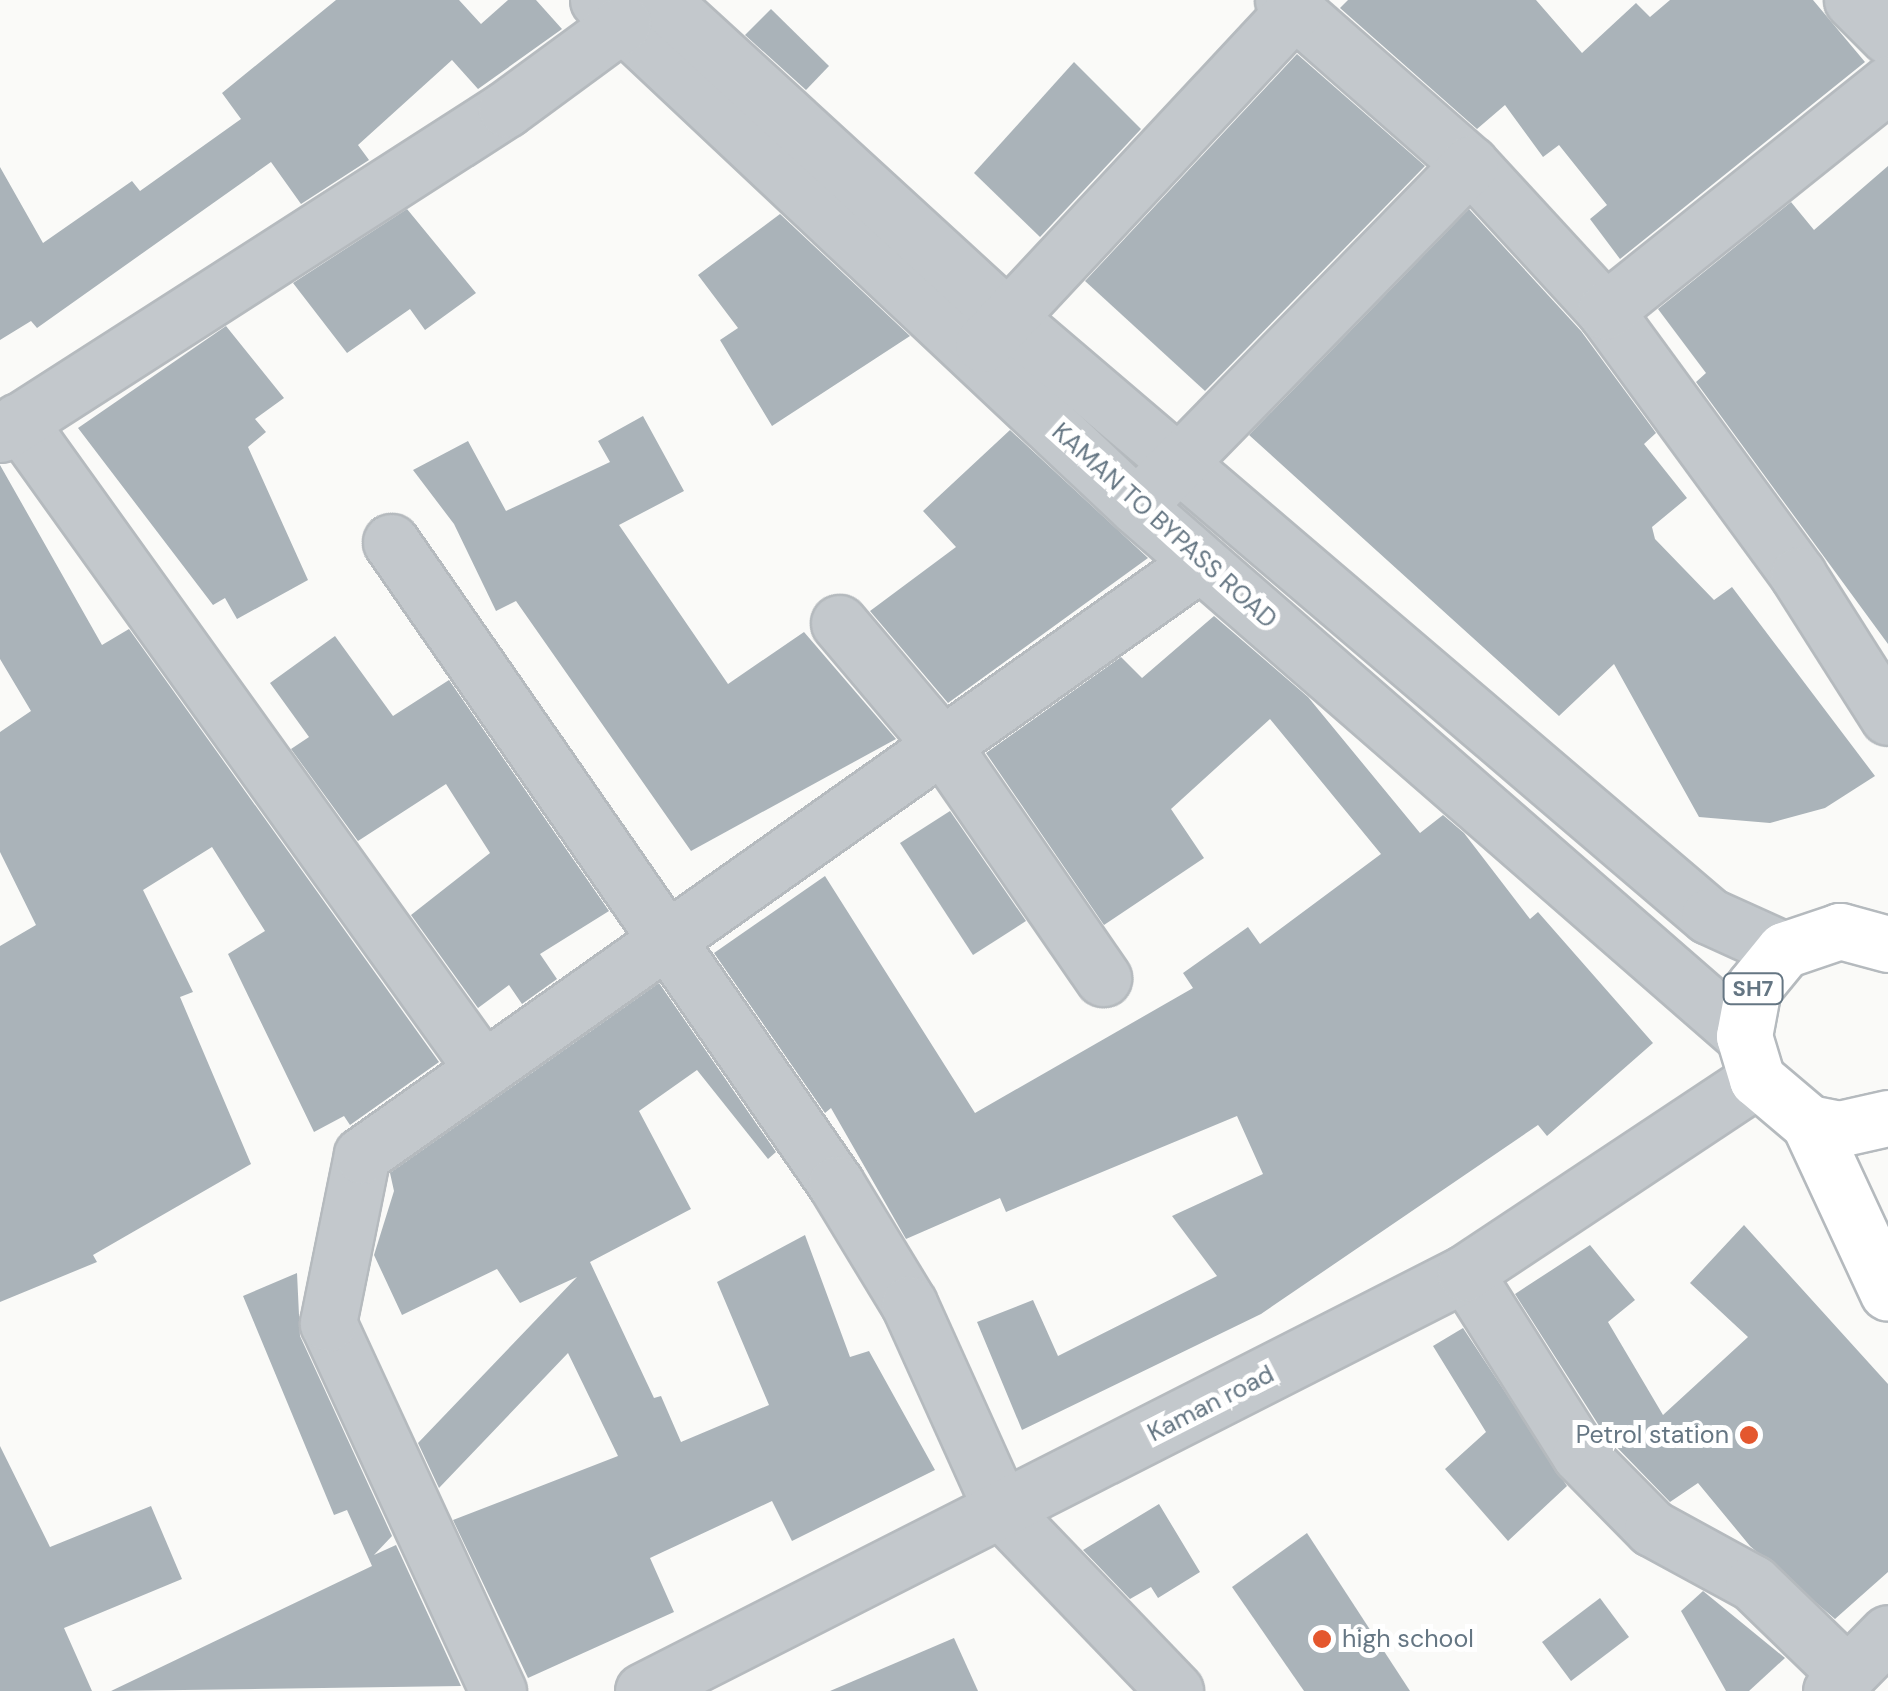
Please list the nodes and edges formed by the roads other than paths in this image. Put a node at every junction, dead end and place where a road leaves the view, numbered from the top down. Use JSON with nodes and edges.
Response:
{"nodes":[{"id":1,"x":1852,"y":0,"type":"edge"},
{"id":2,"x":1289,"y":5,"type":"edge"},
{"id":3,"x":627,"y":8,"type":"edge"},
{"id":4,"x":1888,"y":36,"type":"edge"},
{"id":5,"x":1888,"y":84,"type":"edge"},
{"id":6,"x":1470,"y":164,"type":"junction"},
{"id":7,"x":1605,"y":311,"type":"junction"},
{"id":8,"x":993,"y":334,"type":"junction"},
{"id":9,"x":9,"y":428,"type":"edge"},
{"id":10,"x":1178,"y":463,"type":"junction"},
{"id":11,"x":1136,"y":506,"type":"junction"},
{"id":12,"x":391,"y":542,"type":"dead end"},
{"id":13,"x":1200,"y":562,"type":"junction"},
{"id":14,"x":840,"y":623,"type":"dead end"},
{"id":15,"x":1888,"y":718,"type":"edge"},
{"id":16,"x":944,"y":746,"type":"junction"},
{"id":17,"x":1882,"y":932,"type":"edge"},
{"id":18,"x":668,"y":940,"type":"junction"},
{"id":19,"x":1784,"y":950,"type":"junction"},
{"id":20,"x":1103,"y":978,"type":"dead end"},
{"id":21,"x":1750,"y":1057,"type":"junction"},
{"id":22,"x":482,"y":1068,"type":"junction"},
{"id":23,"x":1888,"y":1118,"type":"edge"},
{"id":24,"x":1809,"y":1123,"type":"junction"},
{"id":25,"x":1465,"y":1273,"type":"junction"},
{"id":26,"x":1888,"y":1294,"type":"edge"},
{"id":27,"x":1003,"y":1512,"type":"junction"},
{"id":28,"x":1888,"y":1634,"type":"edge"},
{"id":29,"x":1839,"y":1683,"type":"edge"},
{"id":30,"x":498,"y":1691,"type":"edge"},
{"id":31,"x":643,"y":1691,"type":"edge"},
{"id":32,"x":1175,"y":1691,"type":"edge"}],
"edges":[{"from":1,"to":4,"type":"street"},
{"from":2,"to":6,"type":"street"},
{"from":2,"to":8,"type":"street"},
{"from":3,"to":8,"type":"street","name":"KAMAN TO BYPASS ROAD"},
{"from":3,"to":9,"type":"street"},
{"from":5,"to":7,"type":"street"},
{"from":6,"to":7,"type":"street"},
{"from":6,"to":10,"type":"street"},
{"from":7,"to":15,"type":"street"},
{"from":8,"to":10,"type":"street","name":"KAMAN TO BYPASS ROAD"},
{"from":8,"to":11,"type":"street","name":"KAMAN TO BYPASS ROAD"},
{"from":9,"to":22,"type":"street"},
{"from":10,"to":11,"type":"street"},
{"from":10,"to":19,"type":"street","name":"KAMAN TO BYPASS ROAD"},
{"from":11,"to":13,"type":"street","name":"KAMAN TO BYPASS ROAD"},
{"from":12,"to":18,"type":"street"},
{"from":13,"to":16,"type":"street"},
{"from":13,"to":21,"type":"street","name":"KAMAN TO BYPASS ROAD"},
{"from":14,"to":16,"type":"street"},
{"from":16,"to":18,"type":"street"},
{"from":16,"to":20,"type":"street"},
{"from":17,"to":19,"type":"main road","number":"SH7"},
{"from":18,"to":22,"type":"street"},
{"from":18,"to":27,"type":"street"},
{"from":19,"to":21,"type":"main road","number":"SH7"},
{"from":21,"to":24,"type":"main road"},
{"from":21,"to":25,"type":"street","name":"Kaman road"},
{"from":22,"to":30,"type":"street"},
{"from":23,"to":24,"type":"main road"},
{"from":24,"to":26,"type":"main road"},
{"from":25,"to":27,"type":"street","name":"Kaman road"},
{"from":25,"to":29,"type":"street"},
{"from":27,"to":31,"type":"street","name":"Kaman road"},
{"from":27,"to":32,"type":"street"},
{"from":28,"to":29,"type":"street"}]}
